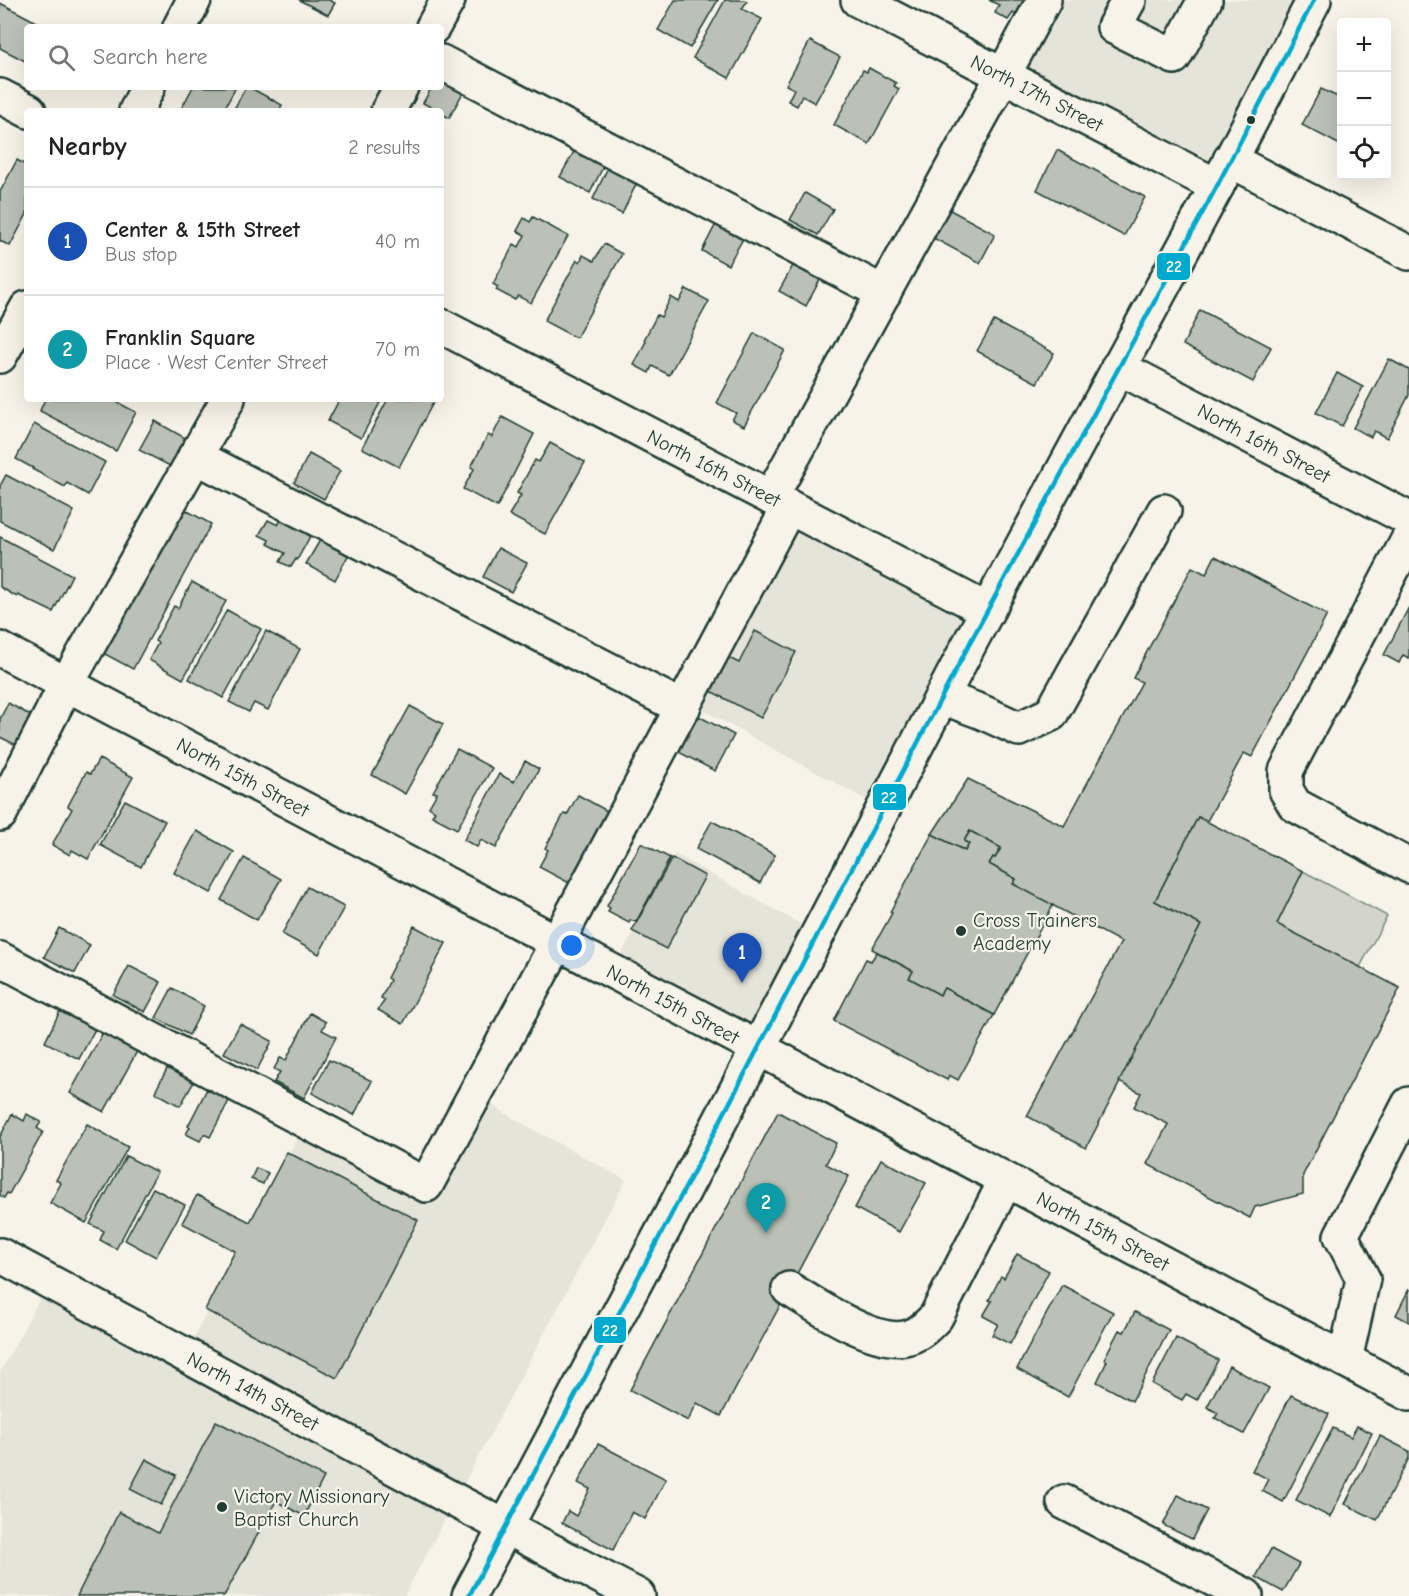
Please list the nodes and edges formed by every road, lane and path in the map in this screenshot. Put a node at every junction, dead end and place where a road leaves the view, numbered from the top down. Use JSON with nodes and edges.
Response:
{"nodes":[{"id":1,"x":194,"y":0,"type":"edge"},
{"id":2,"x":448,"y":0,"type":"edge"},
{"id":3,"x":858,"y":0,"type":"edge"},
{"id":4,"x":1044,"y":0,"type":"edge"},
{"id":5,"x":1129,"y":0,"type":"edge"},
{"id":6,"x":1205,"y":0,"type":"edge"},
{"id":7,"x":1314,"y":0,"type":"edge"},
{"id":8,"x":182,"y":24,"type":"edge"},
{"id":9,"x":435,"y":24,"type":"edge"},
{"id":10,"x":444,"y":64,"type":"edge"},
{"id":11,"x":1004,"y":75,"type":"junction"},
{"id":12,"x":146,"y":90,"type":"edge"},
{"id":13,"x":399,"y":90,"type":"edge"},
{"id":14,"x":0,"y":96,"type":"edge"},
{"id":15,"x":24,"y":108,"type":"edge"},
{"id":16,"x":138,"y":108,"type":"edge"},
{"id":17,"x":390,"y":108,"type":"edge"},
{"id":18,"x":1223,"y":173,"type":"junction"},
{"id":19,"x":1404,"y":240,"type":"edge"},
{"id":20,"x":884,"y":293,"type":"junction"},
{"id":21,"x":24,"y":313,"type":"edge"},
{"id":22,"x":444,"y":328,"type":"edge"},
{"id":23,"x":1,"y":353,"type":"edge"},
{"id":24,"x":1118,"y":367,"type":"junction"},
{"id":25,"x":226,"y":402,"type":"edge"},
{"id":26,"x":195,"y":456,"type":"junction"},
{"id":27,"x":780,"y":502,"type":"junction"},
{"id":28,"x":1164,"y":511,"type":"dead end"},
{"id":29,"x":1409,"y":519,"type":"edge"},
{"id":30,"x":1409,"y":538,"type":"edge"},
{"id":31,"x":987,"y":610,"type":"junction"},
{"id":32,"x":0,"y":649,"type":"edge"},
{"id":33,"x":66,"y":685,"type":"junction"},
{"id":34,"x":942,"y":697,"type":"junction"},
{"id":35,"x":683,"y":708,"type":"junction"},
{"id":36,"x":0,"y":814,"type":"edge"},
{"id":37,"x":1409,"y":866,"type":"edge"},
{"id":38,"x":557,"y":943,"type":"junction"},
{"id":39,"x":0,"y":959,"type":"edge"},
{"id":40,"x":758,"y":1048,"type":"junction"},
{"id":41,"x":1409,"y":1104,"type":"edge"},
{"id":42,"x":1006,"y":1180,"type":"junction"},
{"id":43,"x":0,"y":1256,"type":"edge"},
{"id":44,"x":789,"y":1289,"type":"dead end"},
{"id":45,"x":1346,"y":1360,"type":"junction"},
{"id":46,"x":1409,"y":1394,"type":"edge"},
{"id":47,"x":1064,"y":1502,"type":"dead end"},
{"id":48,"x":506,"y":1527,"type":"junction"},
{"id":49,"x":469,"y":1596,"type":"edge"},
{"id":50,"x":638,"y":1596,"type":"edge"},
{"id":51,"x":1246,"y":1596,"type":"edge"}],
"edges":[{"from":1,"to":8,"type":"street"},
{"from":2,"to":9,"type":"street"},
{"from":3,"to":11,"type":"street","name":"North 17th Street"},
{"from":4,"to":11,"type":"street"},
{"from":5,"to":6,"type":"street"},
{"from":7,"to":18,"type":"street"},
{"from":10,"to":20,"type":"street"},
{"from":11,"to":18,"type":"street","name":"North 17th Street"},
{"from":11,"to":20,"type":"street"},
{"from":12,"to":16,"type":"street"},
{"from":13,"to":17,"type":"street"},
{"from":14,"to":15,"type":"street"},
{"from":18,"to":19,"type":"street","name":"North 17th Street"},
{"from":18,"to":24,"type":"street"},
{"from":20,"to":27,"type":"street"},
{"from":21,"to":23,"type":"street"},
{"from":22,"to":27,"type":"street","name":"North 16th Street"},
{"from":24,"to":29,"type":"street","name":"North 16th Street"},
{"from":24,"to":31,"type":"street"},
{"from":25,"to":26,"type":"street"},
{"from":26,"to":33,"type":"street"},
{"from":26,"to":35,"type":"street"},
{"from":27,"to":31,"type":"street","name":"North 16th Street"},
{"from":27,"to":35,"type":"street"},
{"from":28,"to":34,"type":"street"},
{"from":30,"to":37,"type":"street"},
{"from":31,"to":34,"type":"street"},
{"from":32,"to":33,"type":"street","name":"North 15th Street"},
{"from":33,"to":36,"type":"street"},
{"from":33,"to":38,"type":"street","name":"North 15th Street"},
{"from":34,"to":40,"type":"street"},
{"from":35,"to":38,"type":"street"},
{"from":38,"to":39,"type":"street"},
{"from":38,"to":40,"type":"street","name":"North 15th Street"},
{"from":40,"to":42,"type":"street","name":"North 15th Street"},
{"from":40,"to":48,"type":"street"},
{"from":41,"to":45,"type":"street"},
{"from":42,"to":44,"type":"street"},
{"from":42,"to":45,"type":"street","name":"North 15th Street"},
{"from":43,"to":48,"type":"street","name":"North 14th Street"},
{"from":45,"to":46,"type":"street","name":"North 15th Street"},
{"from":47,"to":51,"type":"street"},
{"from":48,"to":49,"type":"street"},
{"from":48,"to":50,"type":"street","name":"North 14th Street"}]}
